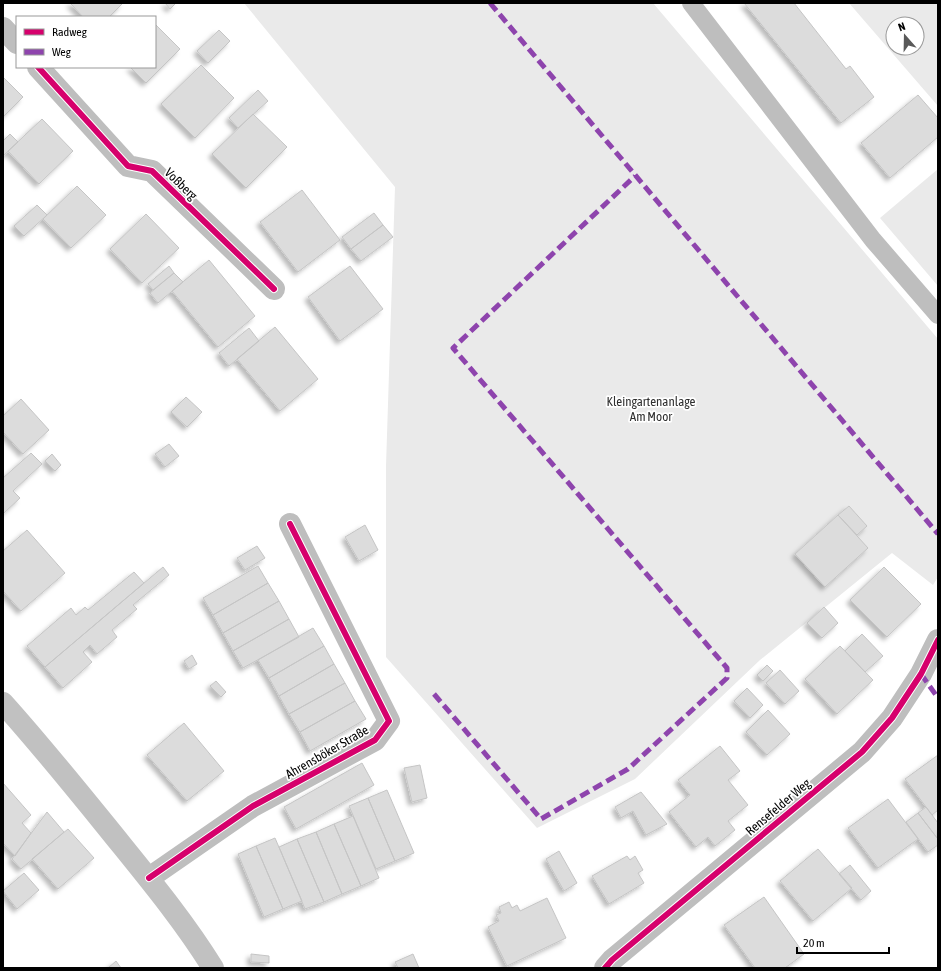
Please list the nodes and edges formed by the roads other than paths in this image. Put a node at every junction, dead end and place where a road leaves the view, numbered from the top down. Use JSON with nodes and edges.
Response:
{"nodes":[{"id":1,"x":691,"y":3,"type":"edge"},
{"id":2,"x":3,"y":28,"type":"edge"},
{"id":3,"x":16,"y":42,"type":"edge"},
{"id":4,"x":39,"y":68,"type":"edge"},
{"id":5,"x":274,"y":289,"type":"dead end"},
{"id":6,"x":938,"y":315,"type":"edge"},
{"id":7,"x":290,"y":524,"type":"dead end"},
{"id":8,"x":938,"y":640,"type":"edge"},
{"id":9,"x":3,"y":703,"type":"edge"},
{"id":10,"x":149,"y":878,"type":"junction"},
{"id":11,"x":213,"y":968,"type":"edge"},
{"id":12,"x":605,"y":968,"type":"edge"}],
"edges":[{"from":1,"to":6,"type":"lane"},
{"from":2,"to":3,"type":"street"},
{"from":4,"to":5,"type":"street","name":"Voßberg"},
{"from":7,"to":10,"type":"street","name":"Ahrensböker Straße"},
{"from":8,"to":12,"type":"street","name":"Rensefelder Weg"},
{"from":9,"to":10,"type":"street"},
{"from":10,"to":11,"type":"street"}]}
